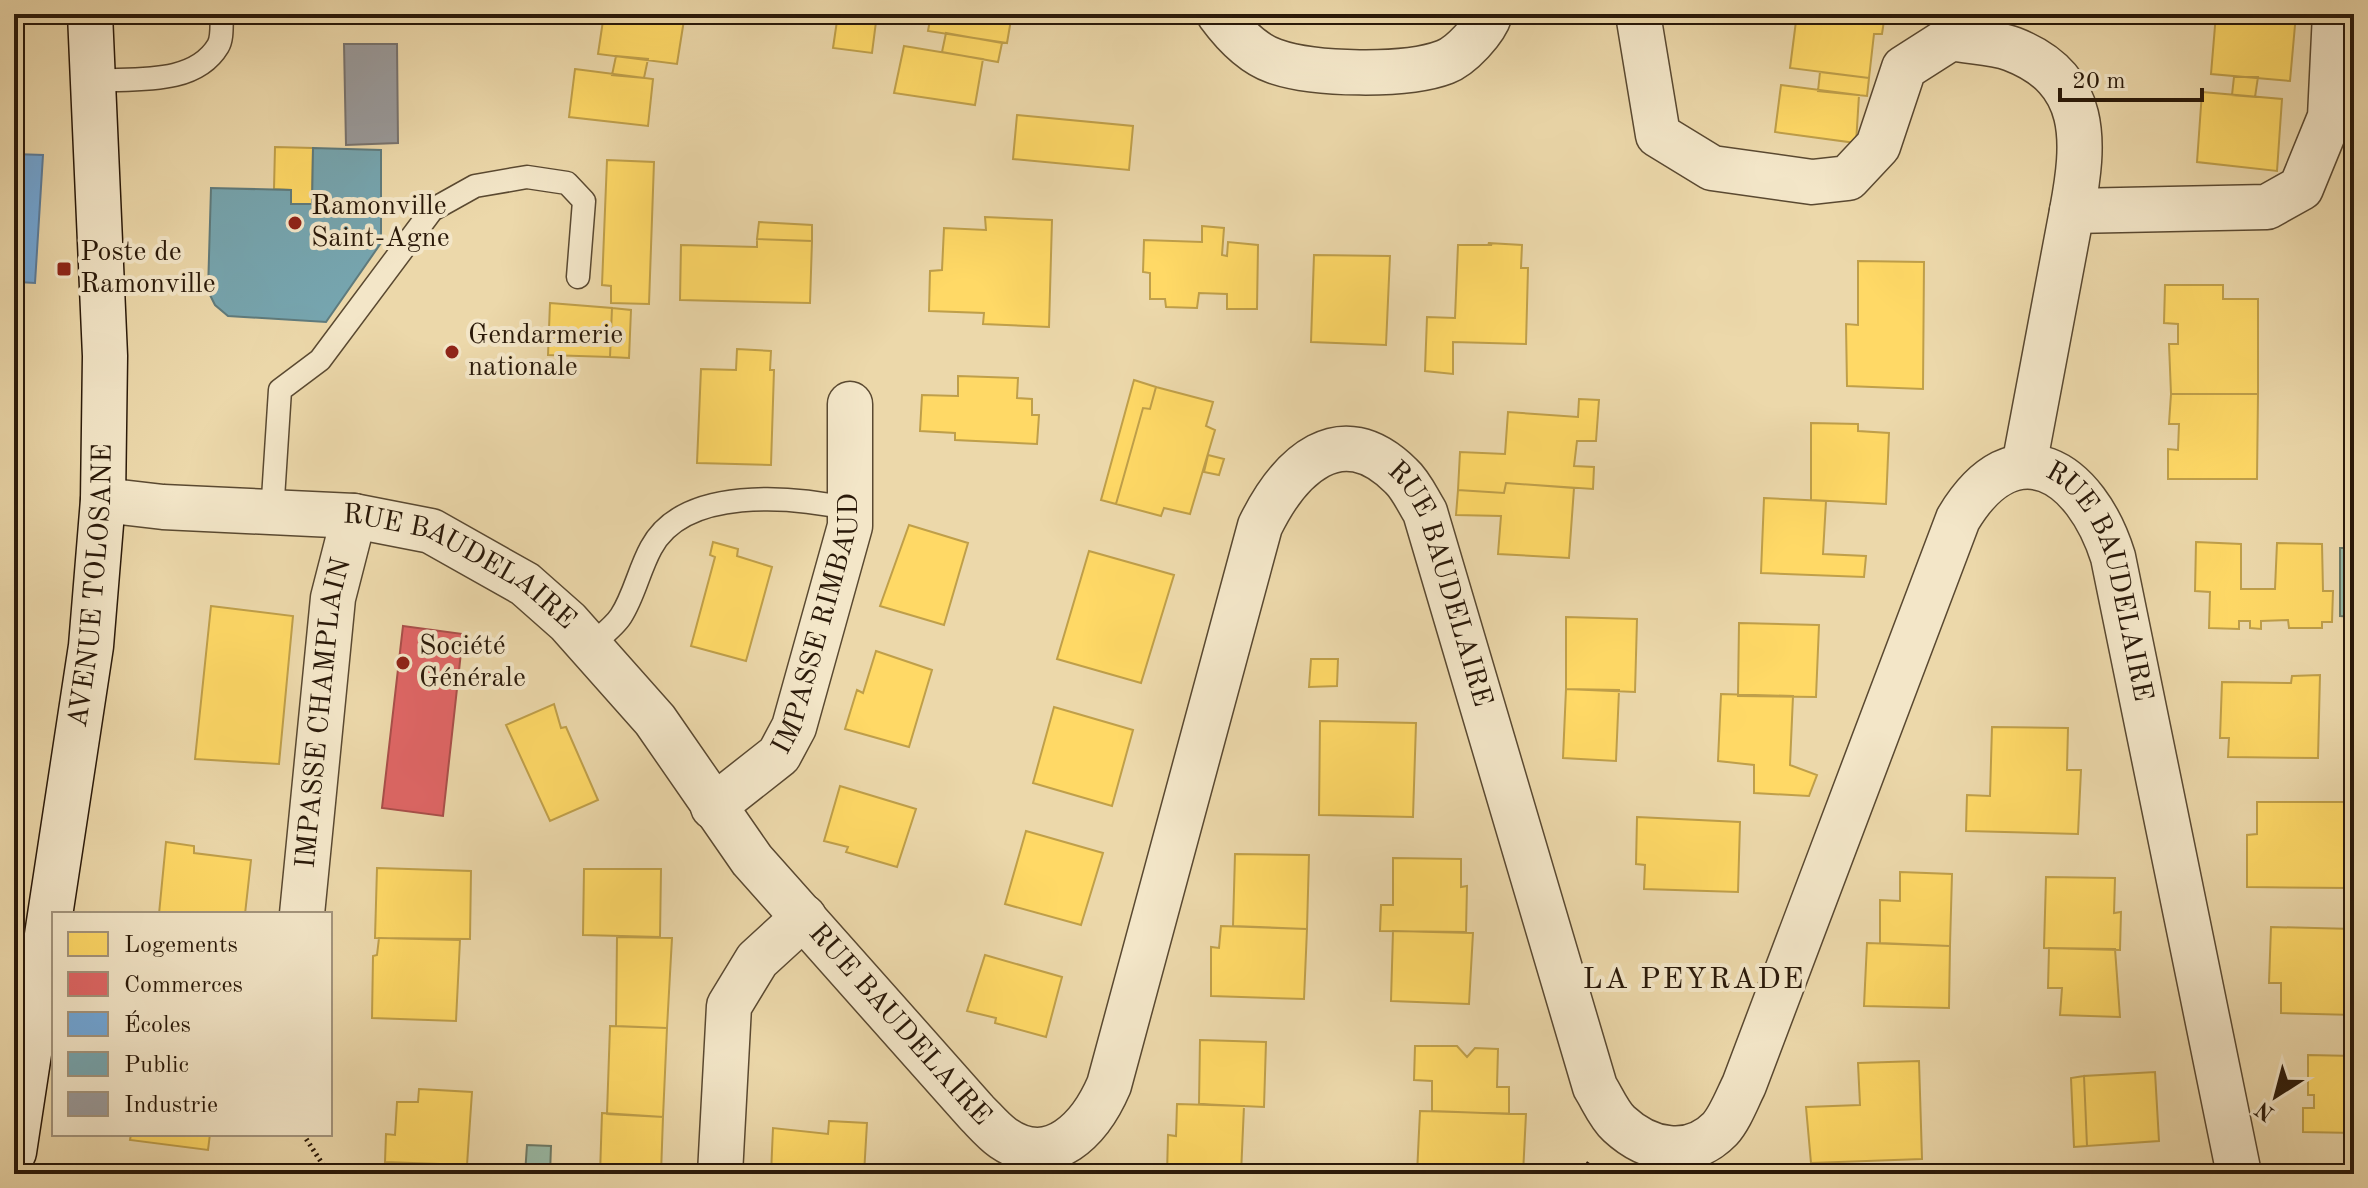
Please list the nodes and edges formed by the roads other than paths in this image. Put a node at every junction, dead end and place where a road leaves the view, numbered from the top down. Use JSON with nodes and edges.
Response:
{"nodes":[{"id":1,"x":90,"y":14,"type":"edge"},
{"id":2,"x":222,"y":14,"type":"edge"},
{"id":3,"x":1219,"y":14,"type":"edge"},
{"id":4,"x":1490,"y":14,"type":"edge"},
{"id":5,"x":1638,"y":14,"type":"edge"},
{"id":6,"x":2335,"y":14,"type":"edge"},
{"id":7,"x":93,"y":81,"type":"junction"},
{"id":8,"x":2072,"y":211,"type":"junction"},
{"id":9,"x":578,"y":277,"type":"dead end"},
{"id":10,"x":850,"y":404,"type":"dead end"},
{"id":11,"x":2024,"y":466,"type":"junction"},
{"id":12,"x":103,"y":500,"type":"junction"},
{"id":13,"x":850,"y":509,"type":"junction"},
{"id":14,"x":272,"y":514,"type":"junction"},
{"id":15,"x":354,"y":516,"type":"junction"},
{"id":16,"x":590,"y":646,"type":"junction"},
{"id":17,"x":713,"y":807,"type":"junction"},
{"id":18,"x":302,"y":912,"type":"edge"},
{"id":19,"x":804,"y":917,"type":"junction"},
{"id":20,"x":14,"y":1152,"type":"edge"},
{"id":21,"x":1058,"y":1161,"type":"edge"},
{"id":22,"x":720,"y":1174,"type":"edge"},
{"id":23,"x":2239,"y":1174,"type":"edge"}],
"edges":[{"from":1,"to":7,"type":"street","name":"AVENUE TOLOSANE"},
{"from":2,"to":7,"type":"lane"},
{"from":3,"to":4,"type":"street"},
{"from":5,"to":8,"type":"street"},
{"from":6,"to":8,"type":"street"},
{"from":7,"to":12,"type":"street","name":"AVENUE TOLOSANE"},
{"from":8,"to":11,"type":"street"},
{"from":9,"to":14,"type":"lane"},
{"from":10,"to":13,"type":"street","name":"IMPASSE RIMBAUD"},
{"from":11,"to":21,"type":"street","name":"RUE BAUDELAIRE"},
{"from":11,"to":23,"type":"street","name":"RUE BAUDELAIRE"},
{"from":12,"to":14,"type":"street","name":"RUE BAUDELAIRE"},
{"from":12,"to":20,"type":"street","name":"AVENUE TOLOSANE"},
{"from":13,"to":16,"type":"lane"},
{"from":13,"to":17,"type":"street","name":"IMPASSE RIMBAUD"},
{"from":14,"to":15,"type":"street","name":"RUE BAUDELAIRE"},
{"from":15,"to":16,"type":"street","name":"RUE BAUDELAIRE"},
{"from":15,"to":18,"type":"street","name":"IMPASSE CHAMPLAIN"},
{"from":16,"to":17,"type":"street","name":"RUE BAUDELAIRE"},
{"from":17,"to":19,"type":"street","name":"RUE BAUDELAIRE"},
{"from":19,"to":21,"type":"street","name":"RUE BAUDELAIRE"},
{"from":19,"to":22,"type":"street"}]}
